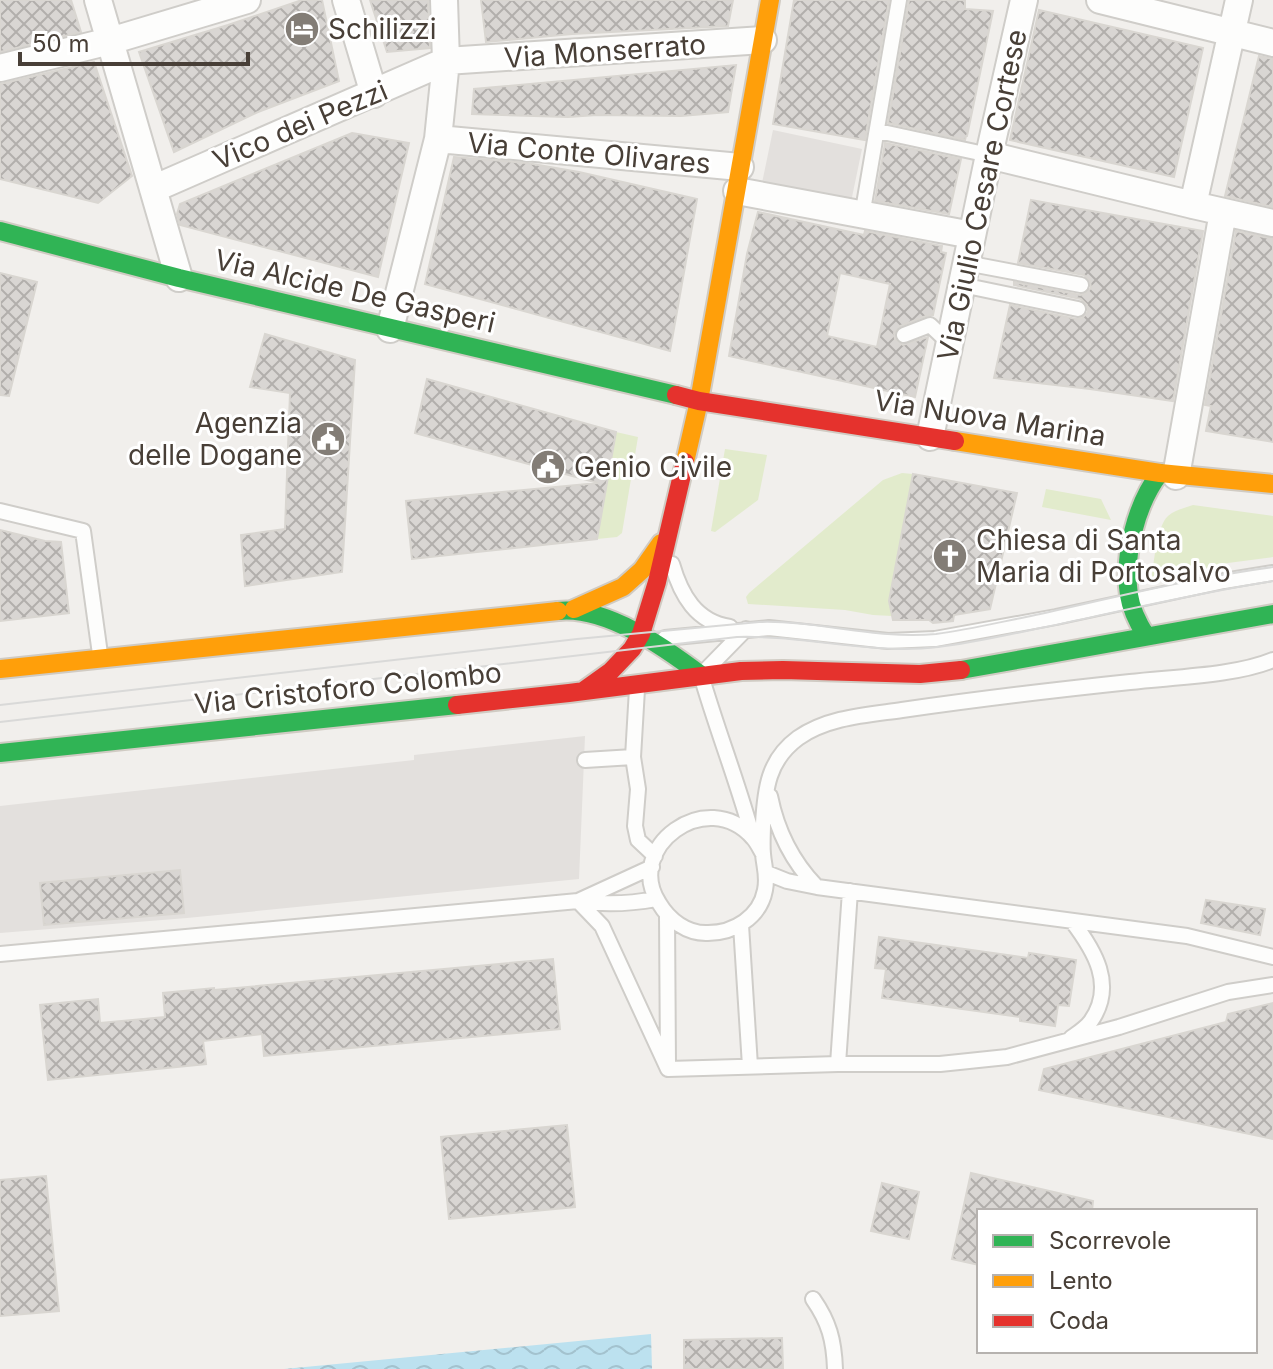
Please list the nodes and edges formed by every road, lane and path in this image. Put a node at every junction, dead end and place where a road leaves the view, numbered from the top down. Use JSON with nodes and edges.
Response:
{"nodes":[{"id":1,"x":98,"y":0,"type":"edge"},
{"id":2,"x":247,"y":0,"type":"edge"},
{"id":3,"x":346,"y":0,"type":"edge"},
{"id":4,"x":444,"y":0,"type":"edge"},
{"id":5,"x":770,"y":0,"type":"edge"},
{"id":6,"x":899,"y":0,"type":"edge"},
{"id":7,"x":1024,"y":0,"type":"edge"},
{"id":8,"x":1100,"y":0,"type":"edge"},
{"id":9,"x":1239,"y":0,"type":"edge"},
{"id":10,"x":1232,"y":34,"type":"junction"},
{"id":11,"x":763,"y":40,"type":"junction"},
{"id":12,"x":110,"y":41,"type":"junction"},
{"id":13,"x":1273,"y":43,"type":"edge"},
{"id":14,"x":446,"y":61,"type":"junction"},
{"id":15,"x":0,"y":68,"type":"edge"},
{"id":16,"x":374,"y":94,"type":"junction"},
{"id":17,"x":878,"y":131,"type":"junction"},
{"id":18,"x":438,"y":139,"type":"junction"},
{"id":19,"x":989,"y":155,"type":"junction"},
{"id":20,"x":738,"y":179,"type":"junction"},
{"id":21,"x":153,"y":189,"type":"junction"},
{"id":22,"x":1193,"y":205,"type":"junction"},
{"id":23,"x":1223,"y":212,"type":"junction"},
{"id":24,"x":862,"y":216,"type":"junction"},
{"id":25,"x":1273,"y":223,"type":"edge"},
{"id":26,"x":0,"y":231,"type":"edge"},
{"id":27,"x":972,"y":235,"type":"junction"},
{"id":28,"x":964,"y":274,"type":"junction"},
{"id":29,"x":179,"y":278,"type":"junction"},
{"id":30,"x":1081,"y":285,"type":"dead end"},
{"id":31,"x":1078,"y":309,"type":"dead end"},
{"id":32,"x":390,"y":329,"type":"junction"},
{"id":33,"x":904,"y":335,"type":"dead end"},
{"id":34,"x":949,"y":343,"type":"junction"},
{"id":35,"x":699,"y":401,"type":"junction"},
{"id":36,"x":930,"y":437,"type":"junction"},
{"id":37,"x":1168,"y":474,"type":"junction"},
{"id":38,"x":1273,"y":484,"type":"edge"},
{"id":39,"x":0,"y":511,"type":"edge"},
{"id":40,"x":668,"y":533,"type":"junction"},
{"id":41,"x":1273,"y":573,"type":"edge"},
{"id":42,"x":1131,"y":602,"type":"junction"},
{"id":43,"x":574,"y":609,"type":"junction"},
{"id":44,"x":1273,"y":614,"type":"edge"},
{"id":45,"x":747,"y":629,"type":"junction"},
{"id":46,"x":1146,"y":636,"type":"junction"},
{"id":47,"x":646,"y":637,"type":"junction"},
{"id":48,"x":100,"y":659,"type":"junction"},
{"id":49,"x":1273,"y":660,"type":"edge"},
{"id":50,"x":0,"y":669,"type":"edge"},
{"id":51,"x":701,"y":675,"type":"junction"},
{"id":52,"x":637,"y":684,"type":"junction"},
{"id":53,"x":583,"y":691,"type":"junction"},
{"id":54,"x":0,"y":753,"type":"edge"},
{"id":55,"x":633,"y":757,"type":"junction"},
{"id":56,"x":585,"y":760,"type":"dead end"},
{"id":57,"x":767,"y":784,"type":"junction"},
{"id":58,"x":753,"y":838,"type":"junction"},
{"id":59,"x":763,"y":854,"type":"junction"},
{"id":60,"x":654,"y":861,"type":"junction"},
{"id":61,"x":767,"y":873,"type":"junction"},
{"id":62,"x":817,"y":887,"type":"junction"},
{"id":63,"x":850,"y":891,"type":"junction"},
{"id":64,"x":656,"y":899,"type":"junction"},
{"id":65,"x":578,"y":901,"type":"junction"},
{"id":66,"x":667,"y":916,"type":"junction"},
{"id":67,"x":1072,"y":921,"type":"junction"},
{"id":68,"x":741,"y":925,"type":"junction"},
{"id":69,"x":0,"y":954,"type":"edge"},
{"id":70,"x":1273,"y":957,"type":"edge"},
{"id":71,"x":1273,"y":985,"type":"edge"},
{"id":72,"x":1068,"y":1041,"type":"junction"},
{"id":73,"x":838,"y":1064,"type":"junction"},
{"id":74,"x":750,"y":1066,"type":"junction"},
{"id":75,"x":668,"y":1069,"type":"junction"},
{"id":76,"x":813,"y":1299,"type":"dead end"},
{"id":77,"x":835,"y":1369,"type":"edge"}],
"edges":[{"from":1,"to":12,"type":"street"},
{"from":2,"to":12,"type":"street"},
{"from":3,"to":16,"type":"street"},
{"from":4,"to":14,"type":"street"},
{"from":5,"to":11,"type":"main road"},
{"from":6,"to":17,"type":"lane"},
{"from":7,"to":19,"type":"street","name":"Via Giulio Cesare Cortese"},
{"from":8,"to":10,"type":"street"},
{"from":9,"to":10,"type":"street"},
{"from":10,"to":13,"type":"street"},
{"from":10,"to":22,"type":"street"},
{"from":11,"to":14,"type":"street","name":"Via Monserrato"},
{"from":11,"to":20,"type":"main road"},
{"from":12,"to":15,"type":"street"},
{"from":12,"to":21,"type":"street"},
{"from":14,"to":16,"type":"street","name":"Vico dei Pezzi"},
{"from":14,"to":18,"type":"street"},
{"from":16,"to":21,"type":"street","name":"Vico dei Pezzi"},
{"from":17,"to":19,"type":"lane"},
{"from":17,"to":24,"type":"lane"},
{"from":18,"to":20,"type":"street","name":"Via Conte Olivares"},
{"from":18,"to":32,"type":"street"},
{"from":19,"to":22,"type":"street"},
{"from":19,"to":27,"type":"street","name":"Via Giulio Cesare Cortese"},
{"from":20,"to":24,"type":"street","name":"Via Conte Olivares"},
{"from":20,"to":35,"type":"main road"},
{"from":21,"to":29,"type":"street"},
{"from":22,"to":23,"type":"street"},
{"from":23,"to":25,"type":"street"},
{"from":23,"to":37,"type":"street"},
{"from":24,"to":27,"type":"street","name":"Via Conte Olivares"},
{"from":26,"to":29,"type":"main road","name":"Via Alcide De Gasperi"},
{"from":27,"to":28,"type":"street","name":"Via Giulio Cesare Cortese"},
{"from":28,"to":30,"type":"lane"},
{"from":28,"to":31,"type":"lane"},
{"from":28,"to":34,"type":"street","name":"Via Giulio Cesare Cortese"},
{"from":29,"to":32,"type":"main road","name":"Via Alcide De Gasperi"},
{"from":32,"to":35,"type":"main road","name":"Via Alcide De Gasperi"},
{"from":33,"to":34,"type":"lane"},
{"from":34,"to":36,"type":"street","name":"Via Giulio Cesare Cortese"},
{"from":35,"to":36,"type":"main road","name":"Via Nuova Marina"},
{"from":35,"to":40,"type":"main road"},
{"from":36,"to":37,"type":"main road","name":"Via Nuova Marina"},
{"from":37,"to":38,"type":"main road","name":"Via Nuova Marina"},
{"from":37,"to":42,"type":"main road"},
{"from":39,"to":48,"type":"lane"},
{"from":40,"to":43,"type":"main road"},
{"from":40,"to":45,"type":"lane"},
{"from":40,"to":47,"type":"main road"},
{"from":41,"to":42,"type":"lane"},
{"from":42,"to":45,"type":"lane"},
{"from":42,"to":46,"type":"main road"},
{"from":43,"to":47,"type":"main road"},
{"from":43,"to":48,"type":"main road","name":"Via Cristoforo Colombo"},
{"from":44,"to":46,"type":"main road"},
{"from":45,"to":47,"type":"lane"},
{"from":45,"to":51,"type":"lane"},
{"from":46,"to":51,"type":"main road"},
{"from":47,"to":51,"type":"main road"},
{"from":47,"to":53,"type":"main road"},
{"from":48,"to":50,"type":"main road","name":"Via Cristoforo Colombo"},
{"from":49,"to":57,"type":"lane"},
{"from":51,"to":52,"type":"main road","name":"Via Cristoforo Colombo"},
{"from":51,"to":58,"type":"lane"},
{"from":52,"to":53,"type":"main road","name":"Via Cristoforo Colombo"},
{"from":52,"to":55,"type":"lane"},
{"from":53,"to":54,"type":"main road","name":"Via Cristoforo Colombo"},
{"from":55,"to":56,"type":"lane"},
{"from":55,"to":60,"type":"lane"},
{"from":57,"to":59,"type":"lane"},
{"from":57,"to":62,"type":"lane"},
{"from":58,"to":59,"type":"lane"},
{"from":58,"to":60,"type":"lane"},
{"from":59,"to":61,"type":"lane"},
{"from":60,"to":64,"type":"lane"},
{"from":60,"to":65,"type":"lane"},
{"from":61,"to":62,"type":"lane"},
{"from":61,"to":68,"type":"lane"},
{"from":62,"to":63,"type":"lane"},
{"from":63,"to":67,"type":"lane"},
{"from":63,"to":73,"type":"lane"},
{"from":64,"to":65,"type":"lane"},
{"from":64,"to":66,"type":"lane"},
{"from":65,"to":69,"type":"lane"},
{"from":65,"to":75,"type":"lane"},
{"from":66,"to":68,"type":"lane"},
{"from":66,"to":75,"type":"lane"},
{"from":67,"to":70,"type":"lane"},
{"from":67,"to":72,"type":"lane"},
{"from":68,"to":74,"type":"lane"},
{"from":71,"to":72,"type":"lane"},
{"from":72,"to":73,"type":"lane"},
{"from":73,"to":74,"type":"lane"},
{"from":74,"to":75,"type":"lane"},
{"from":76,"to":77,"type":"lane"}]}
